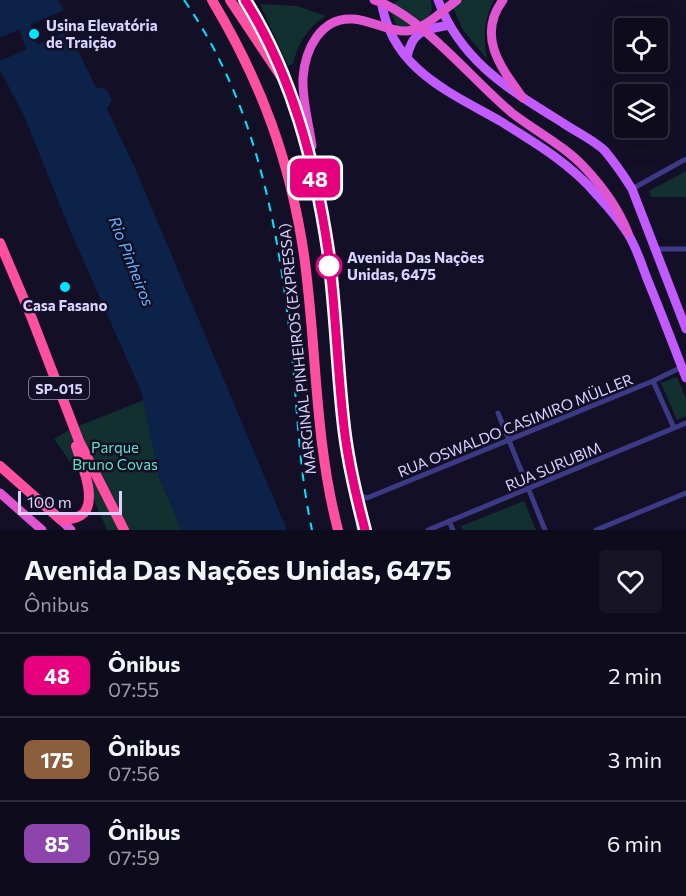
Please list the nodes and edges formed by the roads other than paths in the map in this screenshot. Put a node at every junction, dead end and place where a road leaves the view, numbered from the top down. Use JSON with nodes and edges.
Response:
{"nodes":[{"id":1,"x":212,"y":0,"type":"edge"},
{"id":2,"x":230,"y":0,"type":"edge"},
{"id":3,"x":245,"y":0,"type":"edge"},
{"id":4,"x":374,"y":0,"type":"edge"},
{"id":5,"x":381,"y":0,"type":"edge"},
{"id":6,"x":438,"y":0,"type":"edge"},
{"id":7,"x":457,"y":0,"type":"edge"},
{"id":8,"x":503,"y":0,"type":"edge"},
{"id":9,"x":442,"y":11,"type":"junction"},
{"id":10,"x":449,"y":25,"type":"junction"},
{"id":11,"x":387,"y":27,"type":"junction"},
{"id":12,"x":407,"y":57,"type":"junction"},
{"id":13,"x":288,"y":87,"type":"junction"},
{"id":14,"x":523,"y":98,"type":"junction"},
{"id":15,"x":686,"y":159,"type":"edge"},
{"id":16,"x":315,"y":172,"type":"junction"},
{"id":17,"x":632,"y":189,"type":"junction"},
{"id":18,"x":628,"y":233,"type":"junction"},
{"id":19,"x":0,"y":243,"type":"edge"},
{"id":20,"x":655,"y":249,"type":"junction"},
{"id":21,"x":686,"y":249,"type":"edge"},
{"id":22,"x":685,"y":325,"type":"edge"},
{"id":23,"x":682,"y":367,"type":"junction"},
{"id":24,"x":686,"y":378,"type":"edge"},
{"id":25,"x":653,"y":381,"type":"junction"},
{"id":26,"x":498,"y":413,"type":"dead end"},
{"id":27,"x":69,"y":417,"type":"junction"},
{"id":28,"x":686,"y":423,"type":"edge"},
{"id":29,"x":674,"y":428,"type":"junction"},
{"id":30,"x":509,"y":440,"type":"junction"},
{"id":31,"x":0,"y":466,"type":"edge"},
{"id":32,"x":529,"y":489,"type":"junction"},
{"id":33,"x":0,"y":493,"type":"edge"},
{"id":34,"x":686,"y":493,"type":"edge"},
{"id":35,"x":356,"y":494,"type":"junction"},
{"id":36,"x":360,"y":509,"type":"joint"},
{"id":37,"x":61,"y":520,"type":"junction"},
{"id":38,"x":449,"y":521,"type":"junction"},
{"id":39,"x":42,"y":530,"type":"edge"},
{"id":40,"x":71,"y":530,"type":"edge"},
{"id":41,"x":124,"y":530,"type":"edge"},
{"id":42,"x":338,"y":530,"type":"edge"},
{"id":43,"x":364,"y":530,"type":"edge"},
{"id":44,"x":428,"y":530,"type":"edge"},
{"id":45,"x":453,"y":530,"type":"edge"},
{"id":46,"x":545,"y":530,"type":"edge"},
{"id":47,"x":596,"y":530,"type":"edge"}],
"edges":[{"from":1,"to":42,"type":"highway","name":"MARGINAL PINHEIROS (EXPRESSA)"},
{"from":2,"to":13,"type":"highway"},
{"from":3,"to":13,"type":"highway"},
{"from":4,"to":18,"type":"highway"},
{"from":5,"to":11,"type":"main road"},
{"from":6,"to":9,"type":"main road"},
{"from":7,"to":9,"type":"highway"},
{"from":8,"to":14,"type":"highway"},
{"from":9,"to":10,"type":"main road"},
{"from":9,"to":11,"type":"highway"},
{"from":10,"to":12,"type":"main road"},
{"from":10,"to":14,"type":"main road"},
{"from":11,"to":12,"type":"main road"},
{"from":11,"to":16,"type":"highway"},
{"from":12,"to":18,"type":"main road"},
{"from":13,"to":16,"type":"highway"},
{"from":14,"to":17,"type":"main road"},
{"from":15,"to":17,"type":"street"},
{"from":16,"to":35,"type":"highway"},
{"from":17,"to":20,"type":"main road"},
{"from":18,"to":23,"type":"main road"},
{"from":19,"to":27,"type":"highway","number":"SP-015"},
{"from":20,"to":21,"type":"street"},
{"from":20,"to":22,"type":"main road"},
{"from":23,"to":24,"type":"main road"},
{"from":23,"to":25,"type":"street","name":"RUA OSWALDO CASIMIRO MÜLLER"},
{"from":25,"to":29,"type":"street"},
{"from":25,"to":30,"type":"street","name":"RUA OSWALDO CASIMIRO MÜLLER"},
{"from":26,"to":30,"type":"street"},
{"from":27,"to":37,"type":"highway"},
{"from":27,"to":41,"type":"highway","number":"SP-015"},
{"from":28,"to":29,"type":"street","name":"RUA SURUBIM"},
{"from":29,"to":32,"type":"street","name":"RUA SURUBIM"},
{"from":30,"to":32,"type":"street"},
{"from":30,"to":35,"type":"street","name":"RUA OSWALDO CASIMIRO MÜLLER"},
{"from":31,"to":37,"type":"highway"},
{"from":32,"to":38,"type":"street","name":"RUA SURUBIM"},
{"from":32,"to":46,"type":"street"},
{"from":33,"to":39,"type":"highway"},
{"from":34,"to":47,"type":"street"},
{"from":35,"to":36,"type":"highway"},
{"from":36,"to":43,"type":"highway"},
{"from":37,"to":40,"type":"highway"},
{"from":38,"to":44,"type":"street","name":"RUA SURUBIM"},
{"from":38,"to":45,"type":"street"}]}
